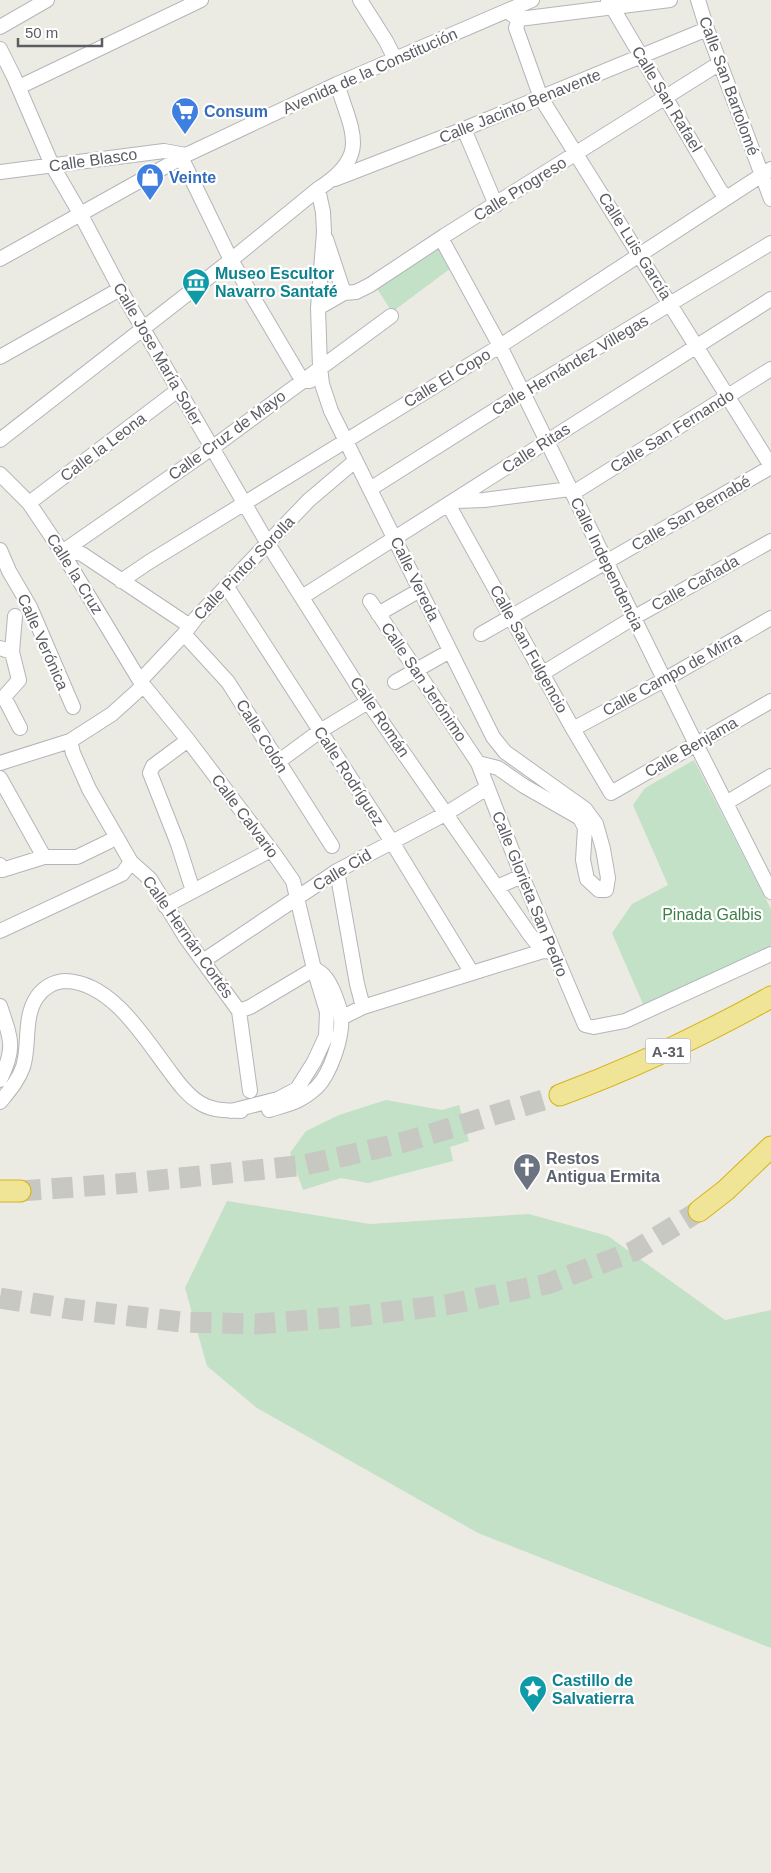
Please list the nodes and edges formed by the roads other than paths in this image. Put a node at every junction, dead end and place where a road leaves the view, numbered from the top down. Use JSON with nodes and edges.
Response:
{"nodes":[{"id":1,"x":47,"y":0,"type":"edge"},
{"id":2,"x":201,"y":0,"type":"edge"},
{"id":3,"x":360,"y":0,"type":"edge"},
{"id":4,"x":532,"y":0,"type":"edge"},
{"id":5,"x":670,"y":0,"type":"edge"},
{"id":6,"x":698,"y":0,"type":"edge"},
{"id":7,"x":610,"y":3,"type":"edge"},
{"id":8,"x":505,"y":5,"type":"edge"},
{"id":9,"x":519,"y":19,"type":"junction"},
{"id":10,"x":0,"y":27,"type":"edge"},
{"id":11,"x":707,"y":29,"type":"junction"},
{"id":12,"x":0,"y":49,"type":"edge"},
{"id":13,"x":641,"y":57,"type":"junction"},
{"id":14,"x":395,"y":59,"type":"junction"},
{"id":15,"x":720,"y":63,"type":"junction"},
{"id":16,"x":337,"y":84,"type":"junction"},
{"id":17,"x":18,"y":87,"type":"junction"},
{"id":18,"x":541,"y":98,"type":"junction"},
{"id":19,"x":667,"y":98,"type":"junction"},
{"id":20,"x":464,"y":129,"type":"junction"},
{"id":21,"x":577,"y":154,"type":"junction"},
{"id":22,"x":184,"y":156,"type":"junction"},
{"id":23,"x":52,"y":165,"type":"junction"},
{"id":24,"x":0,"y":172,"type":"edge"},
{"id":25,"x":767,"y":172,"type":"edge"},
{"id":26,"x":332,"y":180,"type":"junction"},
{"id":27,"x":318,"y":189,"type":"junction"},
{"id":28,"x":727,"y":198,"type":"junction"},
{"id":29,"x":771,"y":199,"type":"edge"},
{"id":30,"x":496,"y":205,"type":"junction"},
{"id":31,"x":81,"y":214,"type":"junction"},
{"id":32,"x":324,"y":232,"type":"junction"},
{"id":33,"x":441,"y":238,"type":"junction"},
{"id":34,"x":771,"y":242,"type":"edge"},
{"id":35,"x":640,"y":255,"type":"junction"},
{"id":36,"x":0,"y":259,"type":"edge"},
{"id":37,"x":231,"y":260,"type":"junction"},
{"id":38,"x":120,"y":289,"type":"junction"},
{"id":39,"x":344,"y":293,"type":"junction"},
{"id":40,"x":771,"y":300,"type":"edge"},
{"id":41,"x":671,"y":304,"type":"junction"},
{"id":42,"x":318,"y":308,"type":"junction"},
{"id":43,"x":391,"y":316,"type":"dead end"},
{"id":44,"x":143,"y":328,"type":"junction"},
{"id":45,"x":500,"y":346,"type":"junction"},
{"id":46,"x":695,"y":346,"type":"junction"},
{"id":47,"x":0,"y":357,"type":"edge"},
{"id":48,"x":320,"y":367,"type":"junction"},
{"id":49,"x":771,"y":369,"type":"edge"},
{"id":50,"x":302,"y":380,"type":"junction"},
{"id":51,"x":178,"y":390,"type":"junction"},
{"id":52,"x":522,"y":393,"type":"junction"},
{"id":53,"x":728,"y":395,"type":"junction"},
{"id":54,"x":331,"y":410,"type":"junction"},
{"id":55,"x":2,"y":433,"type":"edge"},
{"id":56,"x":345,"y":440,"type":"junction"},
{"id":57,"x":547,"y":441,"type":"junction"},
{"id":58,"x":212,"y":448,"type":"junction"},
{"id":59,"x":355,"y":461,"type":"junction"},
{"id":60,"x":771,"y":466,"type":"edge"},
{"id":61,"x":0,"y":474,"type":"edge"},
{"id":62,"x":370,"y":489,"type":"junction"},
{"id":63,"x":572,"y":491,"type":"junction"},
{"id":64,"x":452,"y":502,"type":"junction"},
{"id":65,"x":29,"y":503,"type":"junction"},
{"id":66,"x":245,"y":504,"type":"junction"},
{"id":67,"x":394,"y":537,"type":"junction"},
{"id":68,"x":771,"y":541,"type":"edge"},
{"id":69,"x":268,"y":544,"type":"junction"},
{"id":70,"x":0,"y":550,"type":"edge"},
{"id":71,"x":62,"y":552,"type":"junction"},
{"id":72,"x":607,"y":561,"type":"junction"},
{"id":73,"x":121,"y":581,"type":"junction"},
{"id":74,"x":227,"y":587,"type":"junction"},
{"id":75,"x":420,"y":590,"type":"junction"},
{"id":76,"x":302,"y":597,"type":"junction"},
{"id":77,"x":370,"y":601,"type":"dead end"},
{"id":78,"x":378,"y":614,"type":"junction"},
{"id":79,"x":16,"y":616,"type":"dead end"},
{"id":80,"x":512,"y":616,"type":"junction"},
{"id":81,"x":633,"y":618,"type":"junction"},
{"id":82,"x":771,"y":618,"type":"edge"},
{"id":83,"x":187,"y":630,"type":"junction"},
{"id":84,"x":481,"y":634,"type":"dead end"},
{"id":85,"x":6,"y":650,"type":"edge"},
{"id":86,"x":450,"y":651,"type":"junction"},
{"id":87,"x":416,"y":670,"type":"junction"},
{"id":88,"x":543,"y":673,"type":"junction"},
{"id":89,"x":664,"y":680,"type":"junction"},
{"id":90,"x":395,"y":682,"type":"dead end"},
{"id":91,"x":141,"y":683,"type":"junction"},
{"id":92,"x":771,"y":701,"type":"edge"},
{"id":93,"x":368,"y":702,"type":"junction"},
{"id":94,"x":73,"y":707,"type":"dead end"},
{"id":95,"x":20,"y":728,"type":"dead end"},
{"id":96,"x":573,"y":729,"type":"junction"},
{"id":97,"x":320,"y":731,"type":"junction"},
{"id":98,"x":188,"y":740,"type":"junction"},
{"id":99,"x":70,"y":741,"type":"junction"},
{"id":100,"x":696,"y":744,"type":"junction"},
{"id":101,"x":500,"y":748,"type":"junction"},
{"id":102,"x":278,"y":762,"type":"junction"},
{"id":103,"x":0,"y":763,"type":"edge"},
{"id":104,"x":478,"y":763,"type":"junction"},
{"id":105,"x":771,"y":776,"type":"edge"},
{"id":106,"x":0,"y":778,"type":"edge"},
{"id":107,"x":487,"y":788,"type":"junction"},
{"id":108,"x":611,"y":793,"type":"joint"},
{"id":109,"x":726,"y":803,"type":"junction"},
{"id":110,"x":446,"y":813,"type":"junction"},
{"id":111,"x":582,"y":813,"type":"junction"},
{"id":112,"x":115,"y":837,"type":"junction"},
{"id":113,"x":392,"y":842,"type":"junction"},
{"id":114,"x":332,"y":846,"type":"dead end"},
{"id":115,"x":271,"y":850,"type":"junction"},
{"id":116,"x":44,"y":857,"type":"junction"},
{"id":117,"x":131,"y":862,"type":"junction"},
{"id":118,"x":1,"y":867,"type":"edge"},
{"id":119,"x":337,"y":871,"type":"junction"},
{"id":120,"x":522,"y":876,"type":"junction"},
{"id":121,"x":497,"y":887,"type":"junction"},
{"id":122,"x":193,"y":891,"type":"junction"},
{"id":123,"x":771,"y":892,"type":"edge"},
{"id":124,"x":297,"y":898,"type":"junction"},
{"id":125,"x":165,"y":906,"type":"junction"},
{"id":126,"x":0,"y":931,"type":"edge"},
{"id":127,"x":548,"y":952,"type":"junction"},
{"id":128,"x":771,"y":954,"type":"edge"},
{"id":129,"x":203,"y":961,"type":"junction"},
{"id":130,"x":314,"y":969,"type":"junction"},
{"id":131,"x":471,"y":970,"type":"junction"},
{"id":132,"x":771,"y":998,"type":"edge"},
{"id":133,"x":0,"y":1006,"type":"edge"},
{"id":134,"x":363,"y":1007,"type":"junction"},
{"id":135,"x":240,"y":1011,"type":"junction"},
{"id":136,"x":342,"y":1018,"type":"junction"},
{"id":137,"x":0,"y":1080,"type":"edge"},
{"id":138,"x":250,"y":1091,"type":"dead end"},
{"id":139,"x":560,"y":1095,"type":"tunnel mouth"},
{"id":140,"x":0,"y":1102,"type":"edge"},
{"id":141,"x":232,"y":1110,"type":"junction"},
{"id":142,"x":771,"y":1148,"type":"edge"},
{"id":143,"x":700,"y":1211,"type":"tunnel mouth"}],
"edges":[{"from":1,"to":10,"type":"street"},
{"from":2,"to":17,"type":"street"},
{"from":3,"to":14,"type":"street"},
{"from":4,"to":8,"type":"street","name":"Avenida de la Constitución"},
{"from":5,"to":7,"type":"street"},
{"from":6,"to":11,"type":"street","name":"Calle San Bartolomé"},
{"from":7,"to":9,"type":"street"},
{"from":7,"to":13,"type":"street","name":"Calle San Rafael"},
{"from":8,"to":9,"type":"street"},
{"from":8,"to":14,"type":"street","name":"Avenida de la Constitución"},
{"from":9,"to":18,"type":"street","name":"Calle Luis García"},
{"from":11,"to":13,"type":"street","name":"Calle Jacinto Benavente"},
{"from":11,"to":15,"type":"street","name":"Calle San Bartolomé"},
{"from":12,"to":17,"type":"street","name":"Calle Jose María Soler"},
{"from":13,"to":18,"type":"street","name":"Calle Jacinto Benavente"},
{"from":13,"to":19,"type":"street","name":"Calle San Rafael"},
{"from":14,"to":16,"type":"street","name":"Avenida de la Constitución"},
{"from":15,"to":19,"type":"street","name":"Calle Progreso"},
{"from":15,"to":25,"type":"street","name":"Calle San Bartolomé"},
{"from":16,"to":22,"type":"street","name":"Avenida de la Constitución"},
{"from":16,"to":26,"type":"street"},
{"from":17,"to":23,"type":"street","name":"Calle Jose María Soler"},
{"from":18,"to":20,"type":"street","name":"Calle Jacinto Benavente"},
{"from":18,"to":21,"type":"street","name":"Calle Luis García"},
{"from":19,"to":21,"type":"street","name":"Calle Progreso"},
{"from":19,"to":28,"type":"street","name":"Calle San Rafael"},
{"from":20,"to":26,"type":"street","name":"Calle Jacinto Benavente"},
{"from":20,"to":30,"type":"street"},
{"from":21,"to":30,"type":"street","name":"Calle Progreso"},
{"from":21,"to":35,"type":"street","name":"Calle Luis García"},
{"from":22,"to":23,"type":"street","name":"Calle Blasco"},
{"from":22,"to":31,"type":"street","name":"Avenida de la Constitución"},
{"from":22,"to":37,"type":"street"},
{"from":23,"to":24,"type":"street","name":"Calle Blasco"},
{"from":23,"to":31,"type":"street","name":"Calle Jose María Soler"},
{"from":25,"to":28,"type":"street","name":"Calle El Copo"},
{"from":25,"to":29,"type":"street","name":"Calle San Bartolomé"},
{"from":26,"to":27,"type":"street"},
{"from":27,"to":32,"type":"street"},
{"from":27,"to":37,"type":"street"},
{"from":28,"to":35,"type":"street","name":"Calle El Copo"},
{"from":30,"to":33,"type":"street","name":"Calle Progreso"},
{"from":31,"to":36,"type":"street","name":"Avenida de la Constitución"},
{"from":31,"to":38,"type":"street","name":"Calle Jose María Soler"},
{"from":32,"to":39,"type":"street"},
{"from":32,"to":42,"type":"street","name":"Calle Vereda"},
{"from":33,"to":39,"type":"street","name":"Calle Progreso"},
{"from":33,"to":45,"type":"street","name":"Calle Independencia"},
{"from":34,"to":41,"type":"street","name":"Calle Hernández Villegas"},
{"from":35,"to":41,"type":"street","name":"Calle Luis García"},
{"from":35,"to":45,"type":"street","name":"Calle El Copo"},
{"from":37,"to":44,"type":"street"},
{"from":37,"to":50,"type":"street"},
{"from":38,"to":44,"type":"street","name":"Calle Jose María Soler"},
{"from":38,"to":47,"type":"street"},
{"from":39,"to":42,"type":"street","name":"Calle Progreso"},
{"from":40,"to":46,"type":"street","name":"Calle Ritas"},
{"from":41,"to":46,"type":"street","name":"Calle Luis García"},
{"from":41,"to":52,"type":"street","name":"Calle Hernández Villegas"},
{"from":42,"to":48,"type":"street","name":"Calle Vereda"},
{"from":43,"to":48,"type":"street","name":"Calle Cruz de Mayo"},
{"from":44,"to":51,"type":"street","name":"Calle Jose María Soler"},
{"from":44,"to":55,"type":"street"},
{"from":45,"to":52,"type":"street","name":"Calle Independencia"},
{"from":45,"to":56,"type":"street","name":"Calle El Copo"},
{"from":46,"to":53,"type":"street","name":"Calle Luis García"},
{"from":46,"to":57,"type":"street","name":"Calle Ritas"},
{"from":48,"to":50,"type":"street","name":"Calle Cruz de Mayo"},
{"from":48,"to":54,"type":"street","name":"Calle Vereda"},
{"from":49,"to":53,"type":"street","name":"Calle San Fernando"},
{"from":50,"to":54,"type":"street","name":"Calle Vereda"},
{"from":50,"to":58,"type":"street","name":"Calle Cruz de Mayo"},
{"from":51,"to":58,"type":"street","name":"Calle Jose María Soler"},
{"from":51,"to":65,"type":"street","name":"Calle la Leona"},
{"from":52,"to":57,"type":"street","name":"Calle Independencia"},
{"from":52,"to":62,"type":"street","name":"Calle Hernández Villegas"},
{"from":53,"to":60,"type":"street","name":"Calle Luis García"},
{"from":53,"to":63,"type":"street","name":"Calle San Fernando"},
{"from":54,"to":56,"type":"street","name":"Calle Vereda"},
{"from":56,"to":59,"type":"street","name":"Calle Vereda"},
{"from":56,"to":66,"type":"street","name":"Calle El Copo"},
{"from":57,"to":63,"type":"street","name":"Calle Independencia"},
{"from":57,"to":64,"type":"street","name":"Calle Ritas"},
{"from":58,"to":66,"type":"street","name":"Calle Jose María Soler"},
{"from":58,"to":71,"type":"street","name":"Calle Cruz de Mayo"},
{"from":59,"to":62,"type":"street","name":"Calle Vereda"},
{"from":59,"to":69,"type":"street","name":"Calle Pintor Sorolla"},
{"from":60,"to":72,"type":"street","name":"Calle San Bernabé"},
{"from":61,"to":65,"type":"street","name":"Calle la Cruz"},
{"from":62,"to":67,"type":"street","name":"Calle Vereda"},
{"from":63,"to":64,"type":"street","name":"Calle San Fernando"},
{"from":63,"to":72,"type":"street","name":"Calle Independencia"},
{"from":64,"to":67,"type":"street","name":"Calle Ritas"},
{"from":64,"to":80,"type":"street","name":"Calle San Fulgencio"},
{"from":65,"to":71,"type":"street","name":"Calle la Cruz"},
{"from":66,"to":69,"type":"street","name":"Calle Jose María Soler"},
{"from":66,"to":73,"type":"street","name":"Calle El Copo"},
{"from":67,"to":75,"type":"street","name":"Calle Vereda"},
{"from":67,"to":76,"type":"street","name":"Calle Ritas"},
{"from":68,"to":81,"type":"street","name":"Calle Cañada"},
{"from":69,"to":74,"type":"street","name":"Calle Pintor Sorolla"},
{"from":69,"to":76,"type":"street","name":"Calle Román"},
{"from":70,"to":94,"type":"street","name":"Calle Verónica"},
{"from":71,"to":73,"type":"street","name":"Calle Colón"},
{"from":71,"to":91,"type":"street","name":"Calle la Cruz"},
{"from":72,"to":80,"type":"street","name":"Calle San Bernabé"},
{"from":72,"to":81,"type":"street","name":"Calle Independencia"},
{"from":73,"to":83,"type":"street","name":"Calle Colón"},
{"from":74,"to":83,"type":"street","name":"Calle Pintor Sorolla"},
{"from":74,"to":97,"type":"street","name":"Calle Rodríguez"},
{"from":75,"to":78,"type":"street"},
{"from":75,"to":86,"type":"street","name":"Calle Vereda"},
{"from":76,"to":93,"type":"street","name":"Calle Román"},
{"from":77,"to":78,"type":"street","name":"Calle San Jerónimo"},
{"from":78,"to":87,"type":"street","name":"Calle San Jerónimo"},
{"from":79,"to":85,"type":"street"},
{"from":80,"to":84,"type":"street","name":"Calle San Bernabé"},
{"from":80,"to":88,"type":"street","name":"Calle San Fulgencio"},
{"from":81,"to":88,"type":"street","name":"Calle Cañada"},
{"from":81,"to":89,"type":"street","name":"Calle Independencia"},
{"from":82,"to":89,"type":"street","name":"Calle Campo de Mirra"},
{"from":83,"to":91,"type":"street","name":"Calle Pintor Sorolla"},
{"from":83,"to":102,"type":"street","name":"Calle Colón"},
{"from":85,"to":95,"type":"street"},
{"from":86,"to":87,"type":"street"},
{"from":86,"to":101,"type":"street","name":"Calle Vereda"},
{"from":87,"to":90,"type":"street"},
{"from":87,"to":104,"type":"street","name":"Calle San Jerónimo"},
{"from":88,"to":96,"type":"street","name":"Calle San Fulgencio"},
{"from":89,"to":96,"type":"street","name":"Calle Campo de Mirra"},
{"from":89,"to":100,"type":"street","name":"Calle Independencia"},
{"from":91,"to":98,"type":"street","name":"Calle Calvario"},
{"from":91,"to":99,"type":"street","name":"Calle Pintor Sorolla"},
{"from":92,"to":100,"type":"street","name":"Calle Benjama"},
{"from":93,"to":97,"type":"street"},
{"from":93,"to":110,"type":"street","name":"Calle Román"},
{"from":96,"to":108,"type":"street","name":"Calle San Fulgencio"},
{"from":97,"to":102,"type":"street"},
{"from":97,"to":113,"type":"street","name":"Calle Rodríguez"},
{"from":98,"to":115,"type":"street","name":"Calle Calvario"},
{"from":98,"to":122,"type":"street"},
{"from":99,"to":103,"type":"street","name":"Calle Pintor Sorolla"},
{"from":99,"to":112,"type":"street","name":"Calle Hernán Cortés"},
{"from":100,"to":108,"type":"street","name":"Calle Benjama"},
{"from":100,"to":109,"type":"street","name":"Calle Independencia"},
{"from":101,"to":104,"type":"street"},
{"from":101,"to":111,"type":"street"},
{"from":102,"to":114,"type":"street","name":"Calle Colón"},
{"from":104,"to":107,"type":"street","name":"Calle Glorieta San Pedro"},
{"from":104,"to":111,"type":"street"},
{"from":105,"to":109,"type":"street"},
{"from":106,"to":116,"type":"street"},
{"from":107,"to":110,"type":"street","name":"Calle Cid"},
{"from":107,"to":120,"type":"street","name":"Calle Glorieta San Pedro"},
{"from":109,"to":123,"type":"street","name":"Calle Independencia"},
{"from":110,"to":113,"type":"street","name":"Calle Cid"},
{"from":110,"to":121,"type":"street","name":"Calle Román"},
{"from":111,"to":111,"type":"street"},
{"from":112,"to":116,"type":"street"},
{"from":112,"to":117,"type":"street","name":"Calle Hernán Cortés"},
{"from":113,"to":119,"type":"street","name":"Calle Cid"},
{"from":113,"to":131,"type":"street","name":"Calle Rodríguez"},
{"from":115,"to":122,"type":"street"},
{"from":115,"to":124,"type":"street","name":"Calle Calvario"},
{"from":116,"to":118,"type":"street"},
{"from":117,"to":125,"type":"street","name":"Calle Hernán Cortés"},
{"from":117,"to":126,"type":"street"},
{"from":119,"to":124,"type":"street","name":"Calle Cid"},
{"from":119,"to":134,"type":"street"},
{"from":120,"to":121,"type":"street"},
{"from":120,"to":127,"type":"street","name":"Calle Glorieta San Pedro"},
{"from":121,"to":127,"type":"street","name":"Calle Román"},
{"from":122,"to":125,"type":"street"},
{"from":124,"to":129,"type":"street","name":"Calle Cid"},
{"from":124,"to":130,"type":"street","name":"Calle Calvario"},
{"from":125,"to":129,"type":"street","name":"Calle Hernán Cortés"},
{"from":127,"to":128,"type":"street","name":"Calle Glorieta San Pedro"},
{"from":127,"to":131,"type":"street"},
{"from":129,"to":135,"type":"street","name":"Calle Hernán Cortés"},
{"from":130,"to":135,"type":"street"},
{"from":130,"to":136,"type":"street"},
{"from":130,"to":141,"type":"street","name":"Calle Calvario"},
{"from":131,"to":134,"type":"street"},
{"from":132,"to":139,"type":"highway","number":"A-31"},
{"from":133,"to":137,"type":"street"},
{"from":134,"to":136,"type":"street"},
{"from":135,"to":138,"type":"street","name":"Calle Hernán Cortés"},
{"from":136,"to":141,"type":"street"},
{"from":140,"to":141,"type":"street"},
{"from":142,"to":143,"type":"highway"}]}
